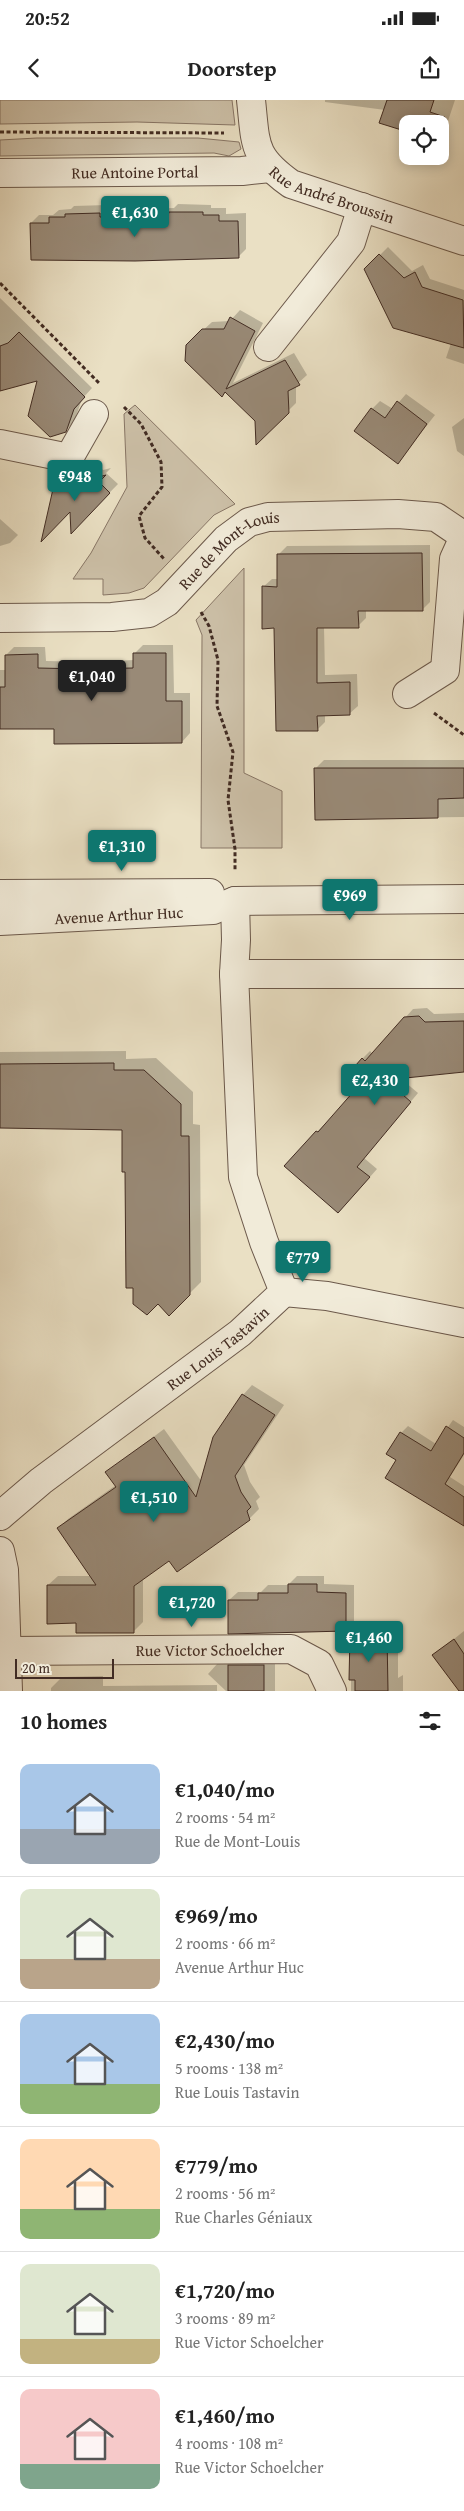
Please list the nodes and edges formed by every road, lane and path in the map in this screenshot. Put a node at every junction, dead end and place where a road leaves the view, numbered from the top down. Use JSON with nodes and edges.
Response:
{"nodes":[{"id":1,"x":251,"y":100,"type":"edge"},
{"id":2,"x":0,"y":132,"type":"edge"},
{"id":3,"x":225,"y":133,"type":"dead end"},
{"id":4,"x":270,"y":168,"type":"junction"},
{"id":5,"x":0,"y":174,"type":"edge"},
{"id":6,"x":362,"y":208,"type":"junction"},
{"id":7,"x":464,"y":241,"type":"edge"},
{"id":8,"x":268,"y":347,"type":"dead end"},
{"id":9,"x":94,"y":414,"type":"dead end"},
{"id":10,"x":0,"y":444,"type":"edge"},
{"id":11,"x":464,"y":537,"type":"edge"},
{"id":12,"x":186,"y":582,"type":"junction"},
{"id":13,"x":0,"y":618,"type":"edge"},
{"id":14,"x":407,"y":694,"type":"dead end"},
{"id":15,"x":0,"y":894,"type":"edge"},
{"id":16,"x":464,"y":899,"type":"edge"},
{"id":17,"x":235,"y":901,"type":"junction"},
{"id":18,"x":0,"y":921,"type":"edge"},
{"id":19,"x":234,"y":974,"type":"junction"},
{"id":20,"x":464,"y":974,"type":"edge"},
{"id":21,"x":284,"y":1292,"type":"junction"},
{"id":22,"x":464,"y":1323,"type":"edge"},
{"id":23,"x":0,"y":1516,"type":"edge"},
{"id":24,"x":1,"y":1564,"type":"edge"},
{"id":25,"x":8,"y":1651,"type":"junction"},
{"id":26,"x":8,"y":1691,"type":"edge"},
{"id":27,"x":332,"y":1691,"type":"edge"}],
"edges":[{"from":1,"to":4,"type":"street","name":"Rue André Broussin"},
{"from":2,"to":3,"type":"path"},
{"from":4,"to":5,"type":"street","name":"Rue Antoine Portal"},
{"from":4,"to":6,"type":"street","name":"Rue André Broussin"},
{"from":6,"to":7,"type":"street","name":"Rue André Broussin"},
{"from":6,"to":8,"type":"street"},
{"from":9,"to":10,"type":"street"},
{"from":11,"to":12,"type":"street","name":"Rue de Mont-Louis"},
{"from":11,"to":14,"type":"street"},
{"from":12,"to":13,"type":"street","name":"Rue de Mont-Louis"},
{"from":12,"to":17,"type":"path"},
{"from":15,"to":17,"type":"street","name":"Avenue Arthur Huc"},
{"from":16,"to":17,"type":"street","name":"Avenue Arthur Huc"},
{"from":17,"to":18,"type":"street","name":"Avenue Arthur Huc"},
{"from":17,"to":19,"type":"street","name":"Rue Louis Tastavin"},
{"from":19,"to":20,"type":"street"},
{"from":19,"to":21,"type":"street","name":"Rue Louis Tastavin"},
{"from":21,"to":22,"type":"street"},
{"from":21,"to":23,"type":"street","name":"Rue Louis Tastavin"},
{"from":24,"to":25,"type":"street"},
{"from":25,"to":26,"type":"street"},
{"from":25,"to":27,"type":"street","name":"Rue Victor Schoelcher"}]}
